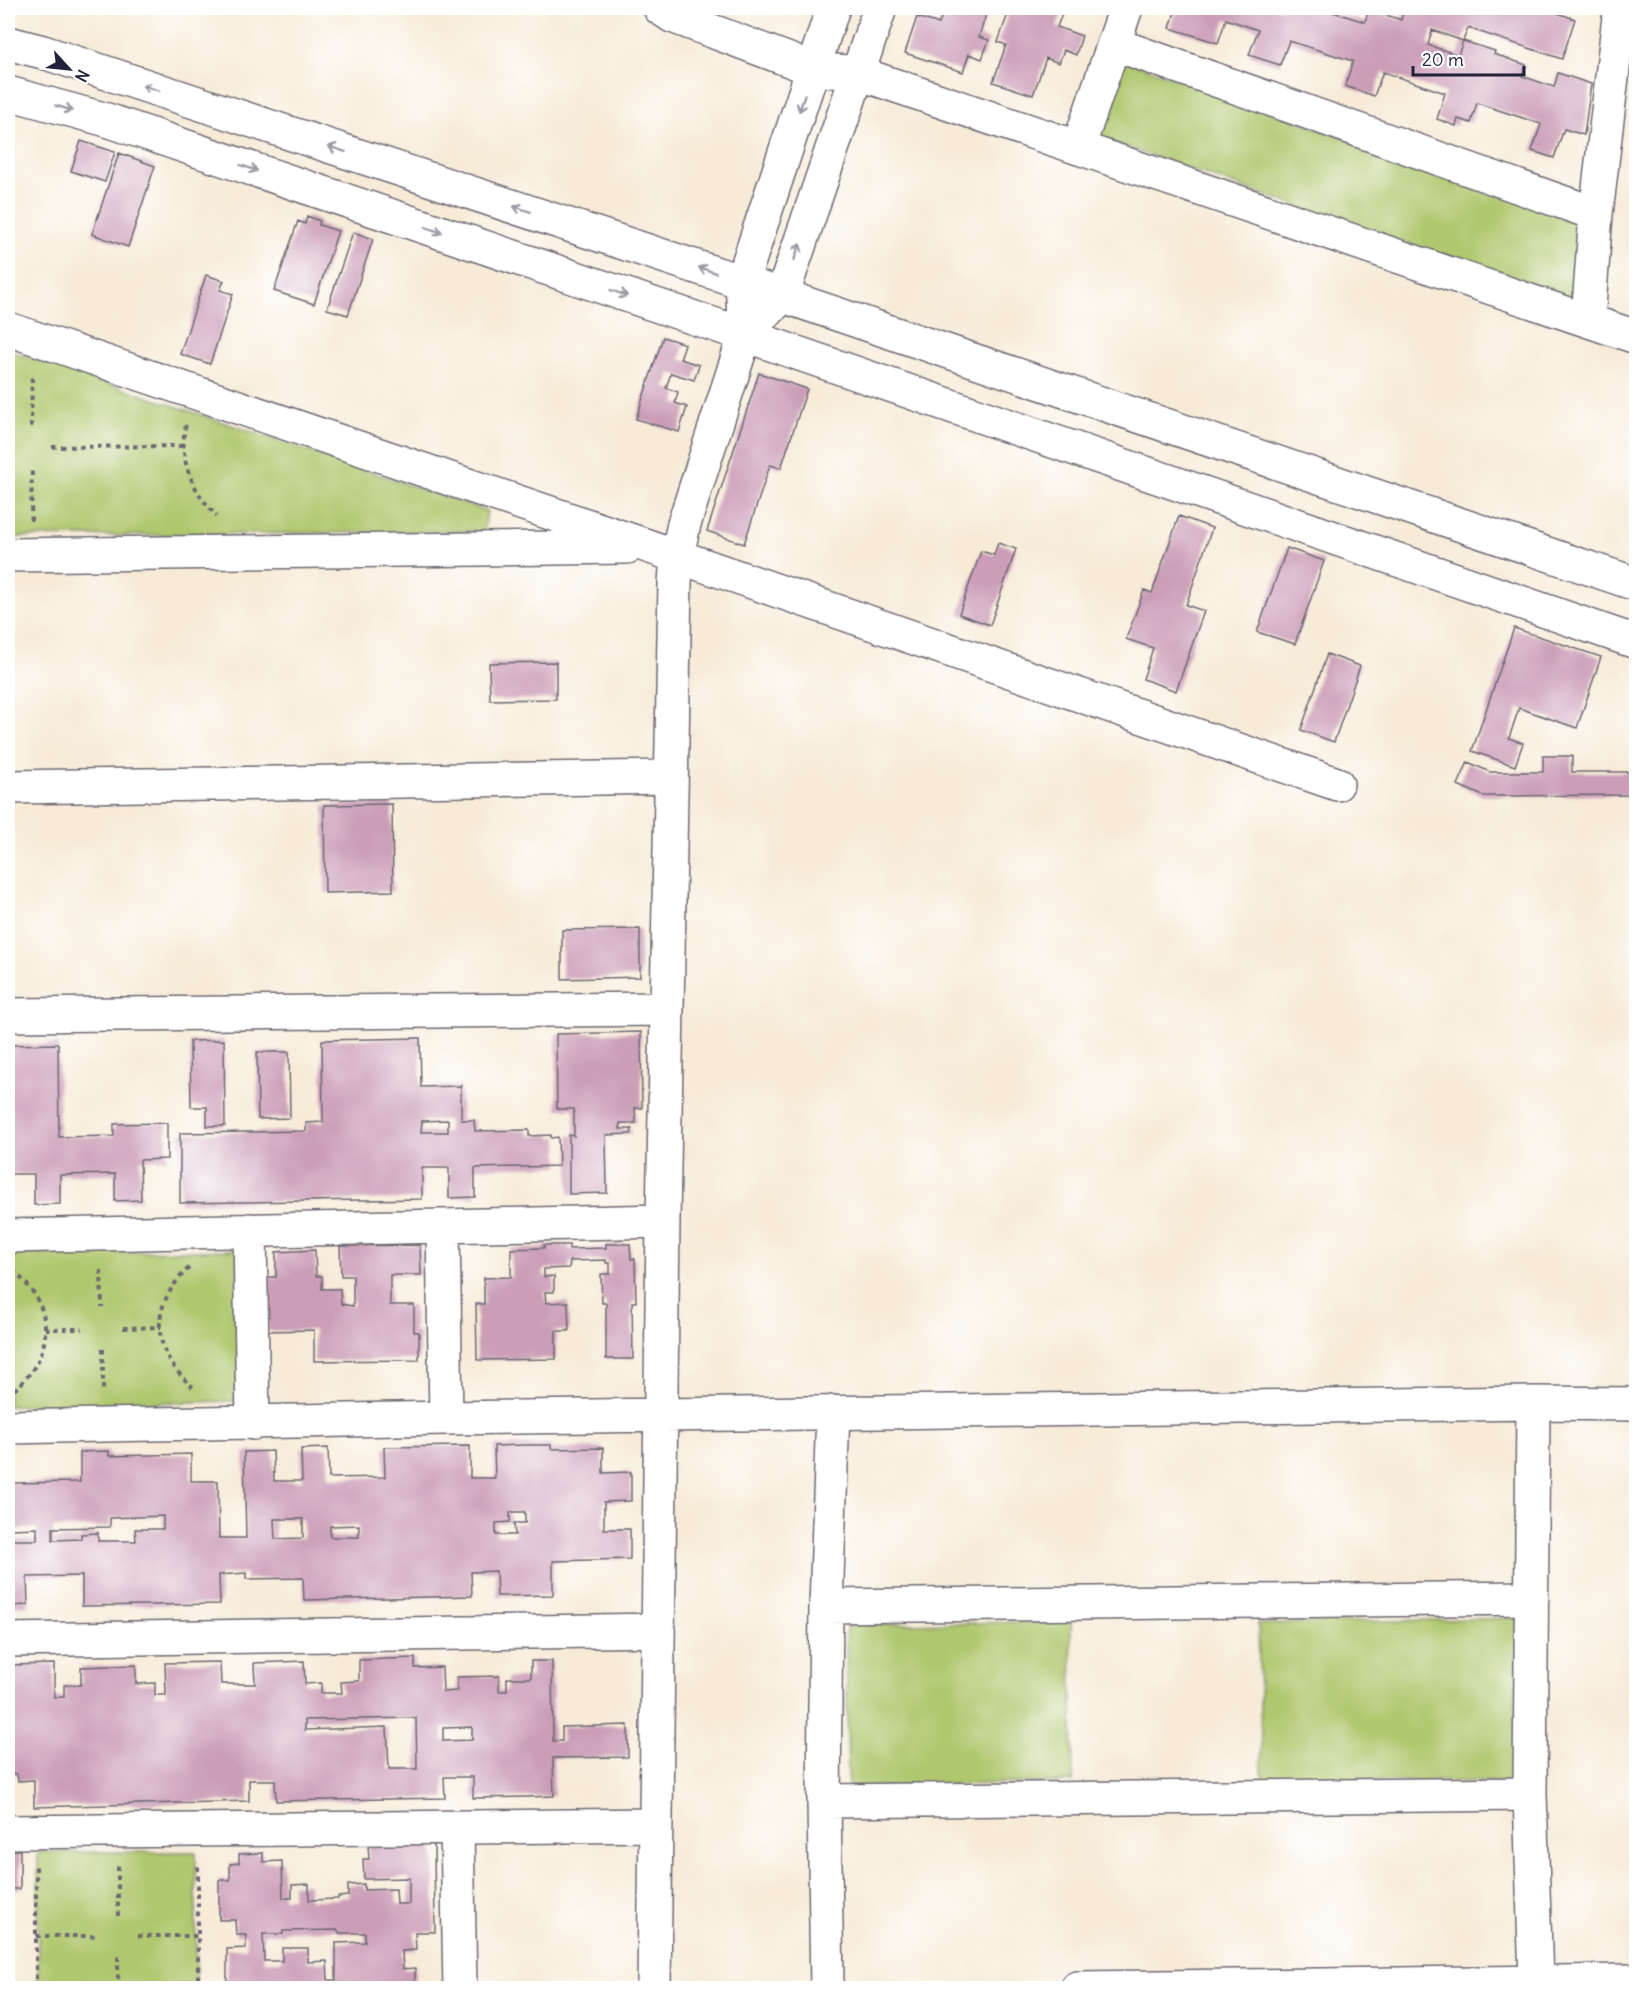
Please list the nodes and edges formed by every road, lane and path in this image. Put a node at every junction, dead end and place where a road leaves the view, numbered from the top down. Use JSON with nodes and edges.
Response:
{"nodes":[{"id":1,"x":833,"y":8,"type":"edge"},
{"id":2,"x":880,"y":8,"type":"edge"},
{"id":3,"x":1126,"y":8,"type":"edge"},
{"id":4,"x":1620,"y":8,"type":"edge"},
{"id":5,"x":660,"y":10,"type":"edge"},
{"id":6,"x":8,"y":44,"type":"edge"},
{"id":7,"x":1114,"y":44,"type":"junction"},
{"id":8,"x":813,"y":69,"type":"junction"},
{"id":9,"x":858,"y":73,"type":"junction"},
{"id":10,"x":8,"y":93,"type":"edge"},
{"id":11,"x":1078,"y":148,"type":"junction"},
{"id":12,"x":1596,"y":214,"type":"junction"},
{"id":13,"x":742,"y":282,"type":"junction"},
{"id":14,"x":783,"y":296,"type":"junction"},
{"id":15,"x":1588,"y":320,"type":"junction"},
{"id":16,"x":20,"y":333,"type":"edge"},
{"id":17,"x":745,"y":335,"type":"junction"},
{"id":18,"x":1636,"y":337,"type":"edge"},
{"id":19,"x":196,"y":393,"type":"junction"},
{"id":20,"x":31,"y":427,"type":"dead end"},
{"id":21,"x":52,"y":447,"type":"dead end"},
{"id":22,"x":184,"y":447,"type":"junction"},
{"id":23,"x":32,"y":468,"type":"dead end"},
{"id":24,"x":225,"y":521,"type":"dead end"},
{"id":25,"x":664,"y":551,"type":"junction"},
{"id":26,"x":19,"y":555,"type":"edge"},
{"id":27,"x":1636,"y":584,"type":"edge"},
{"id":28,"x":1636,"y":642,"type":"edge"},
{"id":29,"x":671,"y":777,"type":"junction"},
{"id":30,"x":1337,"y":784,"type":"dead end"},
{"id":31,"x":8,"y":786,"type":"edge"},
{"id":32,"x":667,"y":1009,"type":"junction"},
{"id":33,"x":8,"y":1016,"type":"edge"},
{"id":34,"x":663,"y":1221,"type":"junction"},
{"id":35,"x":443,"y":1226,"type":"junction"},
{"id":36,"x":250,"y":1230,"type":"junction"},
{"id":37,"x":8,"y":1236,"type":"edge"},
{"id":38,"x":191,"y":1267,"type":"dead end"},
{"id":39,"x":8,"y":1268,"type":"edge"},
{"id":40,"x":161,"y":1327,"type":"junction"},
{"id":41,"x":123,"y":1328,"type":"dead end"},
{"id":42,"x":45,"y":1329,"type":"junction"},
{"id":43,"x":82,"y":1329,"type":"dead end"},
{"id":44,"x":8,"y":1393,"type":"edge"},
{"id":45,"x":1533,"y":1403,"type":"junction"},
{"id":46,"x":1636,"y":1404,"type":"edge"},
{"id":47,"x":253,"y":1410,"type":"junction"},
{"id":48,"x":833,"y":1412,"type":"junction"},
{"id":49,"x":661,"y":1415,"type":"junction"},
{"id":50,"x":446,"y":1418,"type":"junction"},
{"id":51,"x":8,"y":1427,"type":"edge"},
{"id":52,"x":1532,"y":1598,"type":"junction"},
{"id":53,"x":826,"y":1606,"type":"junction"},
{"id":54,"x":658,"y":1630,"type":"junction"},
{"id":55,"x":8,"y":1640,"type":"edge"},
{"id":56,"x":1530,"y":1794,"type":"junction"},
{"id":57,"x":824,"y":1801,"type":"junction"},
{"id":58,"x":656,"y":1825,"type":"junction"},
{"id":59,"x":458,"y":1828,"type":"junction"},
{"id":60,"x":198,"y":1830,"type":"junction"},
{"id":61,"x":22,"y":1831,"type":"edge"},
{"id":62,"x":118,"y":1831,"type":"junction"},
{"id":63,"x":118,"y":1916,"type":"dead end"},
{"id":64,"x":36,"y":1936,"type":"junction"},
{"id":65,"x":98,"y":1936,"type":"dead end"},
{"id":66,"x":138,"y":1936,"type":"dead end"},
{"id":67,"x":198,"y":1936,"type":"junction"},
{"id":68,"x":118,"y":1956,"type":"dead end"},
{"id":69,"x":1636,"y":1981,"type":"edge"},
{"id":70,"x":1536,"y":1982,"type":"junction"},
{"id":71,"x":36,"y":1989,"type":"edge"},
{"id":72,"x":118,"y":1989,"type":"edge"},
{"id":73,"x":198,"y":1989,"type":"edge"},
{"id":74,"x":460,"y":1989,"type":"edge"},
{"id":75,"x":654,"y":1989,"type":"edge"},
{"id":76,"x":827,"y":1989,"type":"edge"},
{"id":77,"x":1077,"y":1989,"type":"edge"}],
"edges":[{"from":1,"to":8,"type":"street"},
{"from":2,"to":9,"type":"street"},
{"from":3,"to":7,"type":"street"},
{"from":4,"to":12,"type":"street"},
{"from":5,"to":8,"type":"street"},
{"from":13,"to":6,"type":"street","one_way":true},
{"from":7,"to":11,"type":"street"},
{"from":7,"to":12,"type":"street"},
{"from":8,"to":9,"type":"street"},
{"from":8,"to":13,"type":"street","one_way":true},
{"from":9,"to":11,"type":"street"},
{"from":14,"to":9,"type":"street","one_way":true},
{"from":10,"to":17,"type":"street","one_way":true},
{"from":11,"to":15,"type":"street"},
{"from":12,"to":15,"type":"street"},
{"from":13,"to":14,"type":"street"},
{"from":13,"to":17,"type":"street"},
{"from":14,"to":17,"type":"street"},
{"from":14,"to":27,"type":"street"},
{"from":15,"to":18,"type":"street"},
{"from":16,"to":19,"type":"street"},
{"from":16,"to":20,"type":"path"},
{"from":17,"to":25,"type":"street"},
{"from":17,"to":28,"type":"street"},
{"from":19,"to":22,"type":"path"},
{"from":19,"to":25,"type":"street"},
{"from":21,"to":22,"type":"path"},
{"from":22,"to":24,"type":"path"},
{"from":23,"to":26,"type":"path"},
{"from":25,"to":26,"type":"street"},
{"from":25,"to":29,"type":"street"},
{"from":25,"to":30,"type":"street"},
{"from":29,"to":31,"type":"street"},
{"from":29,"to":32,"type":"street"},
{"from":32,"to":33,"type":"street"},
{"from":32,"to":34,"type":"street"},
{"from":34,"to":35,"type":"street"},
{"from":34,"to":49,"type":"street"},
{"from":35,"to":36,"type":"street"},
{"from":35,"to":50,"type":"street"},
{"from":36,"to":37,"type":"street"},
{"from":36,"to":47,"type":"street"},
{"from":38,"to":40,"type":"path"},
{"from":39,"to":42,"type":"path"},
{"from":40,"to":41,"type":"path"},
{"from":40,"to":47,"type":"path"},
{"from":42,"to":43,"type":"path"},
{"from":42,"to":44,"type":"path"},
{"from":45,"to":46,"type":"street"},
{"from":45,"to":48,"type":"street"},
{"from":45,"to":52,"type":"street"},
{"from":47,"to":50,"type":"street"},
{"from":47,"to":51,"type":"street"},
{"from":48,"to":49,"type":"street"},
{"from":48,"to":53,"type":"street"},
{"from":49,"to":50,"type":"street"},
{"from":49,"to":54,"type":"street"},
{"from":52,"to":53,"type":"street"},
{"from":52,"to":56,"type":"street"},
{"from":53,"to":57,"type":"street"},
{"from":54,"to":55,"type":"street"},
{"from":54,"to":58,"type":"street"},
{"from":56,"to":57,"type":"street"},
{"from":56,"to":70,"type":"street"},
{"from":57,"to":76,"type":"street"},
{"from":58,"to":59,"type":"street"},
{"from":58,"to":75,"type":"street"},
{"from":59,"to":60,"type":"street"},
{"from":59,"to":74,"type":"street"},
{"from":60,"to":62,"type":"street"},
{"from":60,"to":67,"type":"path"},
{"from":61,"to":62,"type":"street"},
{"from":61,"to":64,"type":"path"},
{"from":62,"to":63,"type":"path"},
{"from":64,"to":65,"type":"path"},
{"from":64,"to":71,"type":"path"},
{"from":66,"to":67,"type":"path"},
{"from":67,"to":73,"type":"path"},
{"from":68,"to":72,"type":"path"},
{"from":69,"to":70,"type":"street"},
{"from":70,"to":77,"type":"street"}]}
